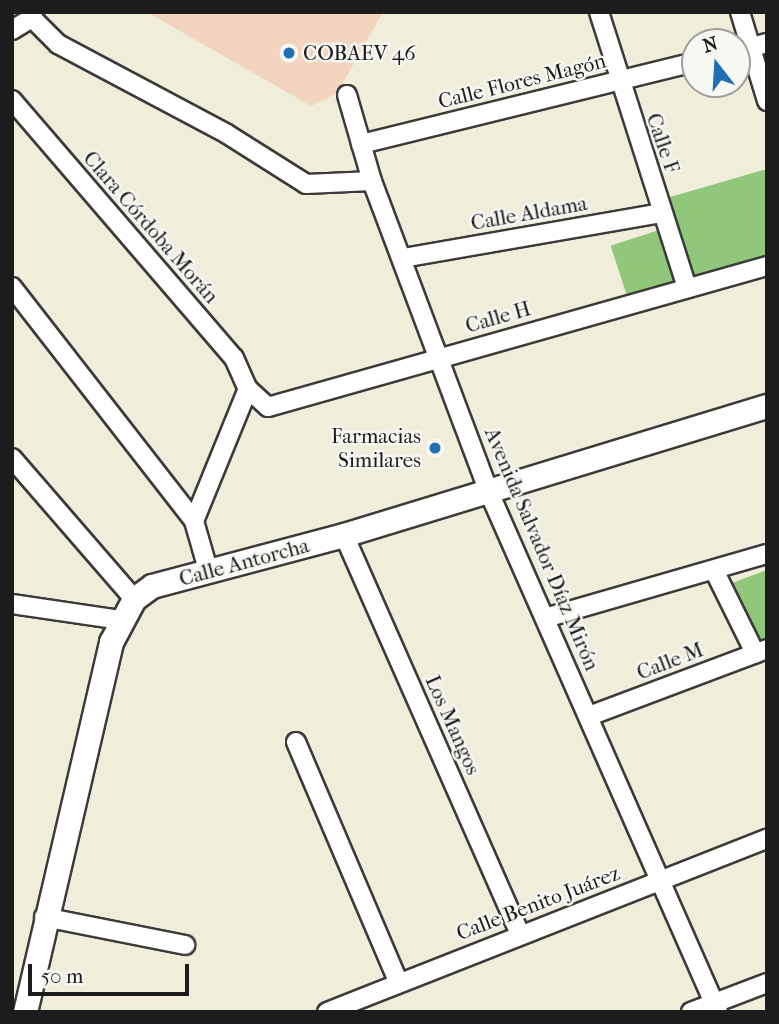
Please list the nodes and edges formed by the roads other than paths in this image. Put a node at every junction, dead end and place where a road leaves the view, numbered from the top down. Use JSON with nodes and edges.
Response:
{"nodes":[{"id":1,"x":599,"y":12,"type":"edge"},
{"id":2,"x":32,"y":15,"type":"edge"},
{"id":3,"x":12,"y":30,"type":"edge"},
{"id":4,"x":681,"y":65,"type":"edge"},
{"id":5,"x":751,"y":67,"type":"edge"},
{"id":6,"x":618,"y":81,"type":"junction"},
{"id":7,"x":347,"y":95,"type":"dead end"},
{"id":8,"x":12,"y":100,"type":"edge"},
{"id":9,"x":767,"y":101,"type":"edge"},
{"id":10,"x":361,"y":144,"type":"junction"},
{"id":11,"x":372,"y":181,"type":"junction"},
{"id":12,"x":662,"y":213,"type":"junction"},
{"id":13,"x":403,"y":258,"type":"junction"},
{"id":14,"x":767,"y":266,"type":"edge"},
{"id":15,"x":12,"y":287,"type":"edge"},
{"id":16,"x":687,"y":288,"type":"junction"},
{"id":17,"x":440,"y":357,"type":"junction"},
{"id":18,"x":248,"y":389,"type":"junction"},
{"id":19,"x":767,"y":406,"type":"edge"},
{"id":20,"x":12,"y":458,"type":"edge"},
{"id":21,"x":488,"y":490,"type":"junction"},
{"id":22,"x":194,"y":521,"type":"junction"},
{"id":23,"x":344,"y":535,"type":"junction"},
{"id":24,"x":767,"y":554,"type":"edge"},
{"id":25,"x":714,"y":570,"type":"junction"},
{"id":26,"x":209,"y":573,"type":"junction"},
{"id":27,"x":134,"y":599,"type":"junction"},
{"id":28,"x":12,"y":604,"type":"edge"},
{"id":29,"x":545,"y":618,"type":"junction"},
{"id":30,"x":120,"y":620,"type":"junction"},
{"id":31,"x":761,"y":651,"type":"edge"},
{"id":32,"x":589,"y":716,"type":"junction"},
{"id":33,"x":296,"y":742,"type":"dead end"},
{"id":34,"x":767,"y":839,"type":"edge"},
{"id":35,"x":659,"y":880,"type":"junction"},
{"id":36,"x":44,"y":917,"type":"junction"},
{"id":37,"x":520,"y":934,"type":"junction"},
{"id":38,"x":184,"y":945,"type":"dead end"},
{"id":39,"x":399,"y":983,"type":"junction"},
{"id":40,"x":767,"y":983,"type":"edge"},
{"id":41,"x":716,"y":1007,"type":"edge"},
{"id":42,"x":25,"y":1012,"type":"edge"},
{"id":43,"x":327,"y":1012,"type":"edge"},
{"id":44,"x":691,"y":1012,"type":"edge"}],
"edges":[{"from":1,"to":6,"type":"street","name":"Calle F"},
{"from":2,"to":3,"type":"street"},
{"from":2,"to":11,"type":"street"},
{"from":4,"to":6,"type":"street","name":"Calle Flores Magón"},
{"from":5,"to":9,"type":"street"},
{"from":6,"to":10,"type":"street","name":"Calle Flores Magón"},
{"from":6,"to":12,"type":"street","name":"Calle F"},
{"from":7,"to":10,"type":"street","name":"Avenida Salvador Díaz Mirón"},
{"from":8,"to":18,"type":"street","name":"Clara Córdoba Morán"},
{"from":10,"to":11,"type":"street","name":"Avenida Salvador Díaz Mirón"},
{"from":11,"to":13,"type":"street","name":"Avenida Salvador Díaz Mirón"},
{"from":12,"to":13,"type":"street","name":"Calle Aldama"},
{"from":12,"to":16,"type":"street","name":"Calle F"},
{"from":13,"to":17,"type":"street","name":"Avenida Salvador Díaz Mirón"},
{"from":14,"to":16,"type":"street","name":"Calle H"},
{"from":15,"to":22,"type":"street"},
{"from":16,"to":17,"type":"street","name":"Calle H"},
{"from":17,"to":18,"type":"street","name":"Calle H"},
{"from":17,"to":21,"type":"street","name":"Avenida Salvador Díaz Mirón"},
{"from":18,"to":22,"type":"street"},
{"from":19,"to":21,"type":"street","name":"Calle Antorcha"},
{"from":20,"to":27,"type":"street"},
{"from":21,"to":23,"type":"street","name":"Calle Antorcha"},
{"from":21,"to":29,"type":"street","name":"Avenida Salvador Díaz Mirón"},
{"from":22,"to":26,"type":"street"},
{"from":23,"to":26,"type":"street","name":"Calle Antorcha"},
{"from":23,"to":37,"type":"street","name":"Los Mangos"},
{"from":24,"to":25,"type":"street"},
{"from":25,"to":29,"type":"street"},
{"from":25,"to":31,"type":"street"},
{"from":26,"to":27,"type":"street","name":"Calle Antorcha"},
{"from":27,"to":30,"type":"street","name":"Calle Antorcha"},
{"from":28,"to":30,"type":"street"},
{"from":29,"to":32,"type":"street","name":"Avenida Salvador Díaz Mirón"},
{"from":30,"to":36,"type":"street","name":"Calle Antorcha"},
{"from":31,"to":32,"type":"street","name":"Calle M"},
{"from":32,"to":35,"type":"street","name":"Avenida Salvador Díaz Mirón"},
{"from":33,"to":39,"type":"street"},
{"from":34,"to":35,"type":"street","name":"Calle Benito Juárez"},
{"from":35,"to":37,"type":"street","name":"Calle Benito Juárez"},
{"from":35,"to":41,"type":"street","name":"Avenida Salvador Díaz Mirón"},
{"from":36,"to":38,"type":"street"},
{"from":36,"to":42,"type":"street","name":"Calle Antorcha"},
{"from":37,"to":39,"type":"street","name":"Calle Benito Juárez"},
{"from":39,"to":43,"type":"street","name":"Calle Benito Juárez"},
{"from":40,"to":41,"type":"street"},
{"from":41,"to":44,"type":"street"}]}
